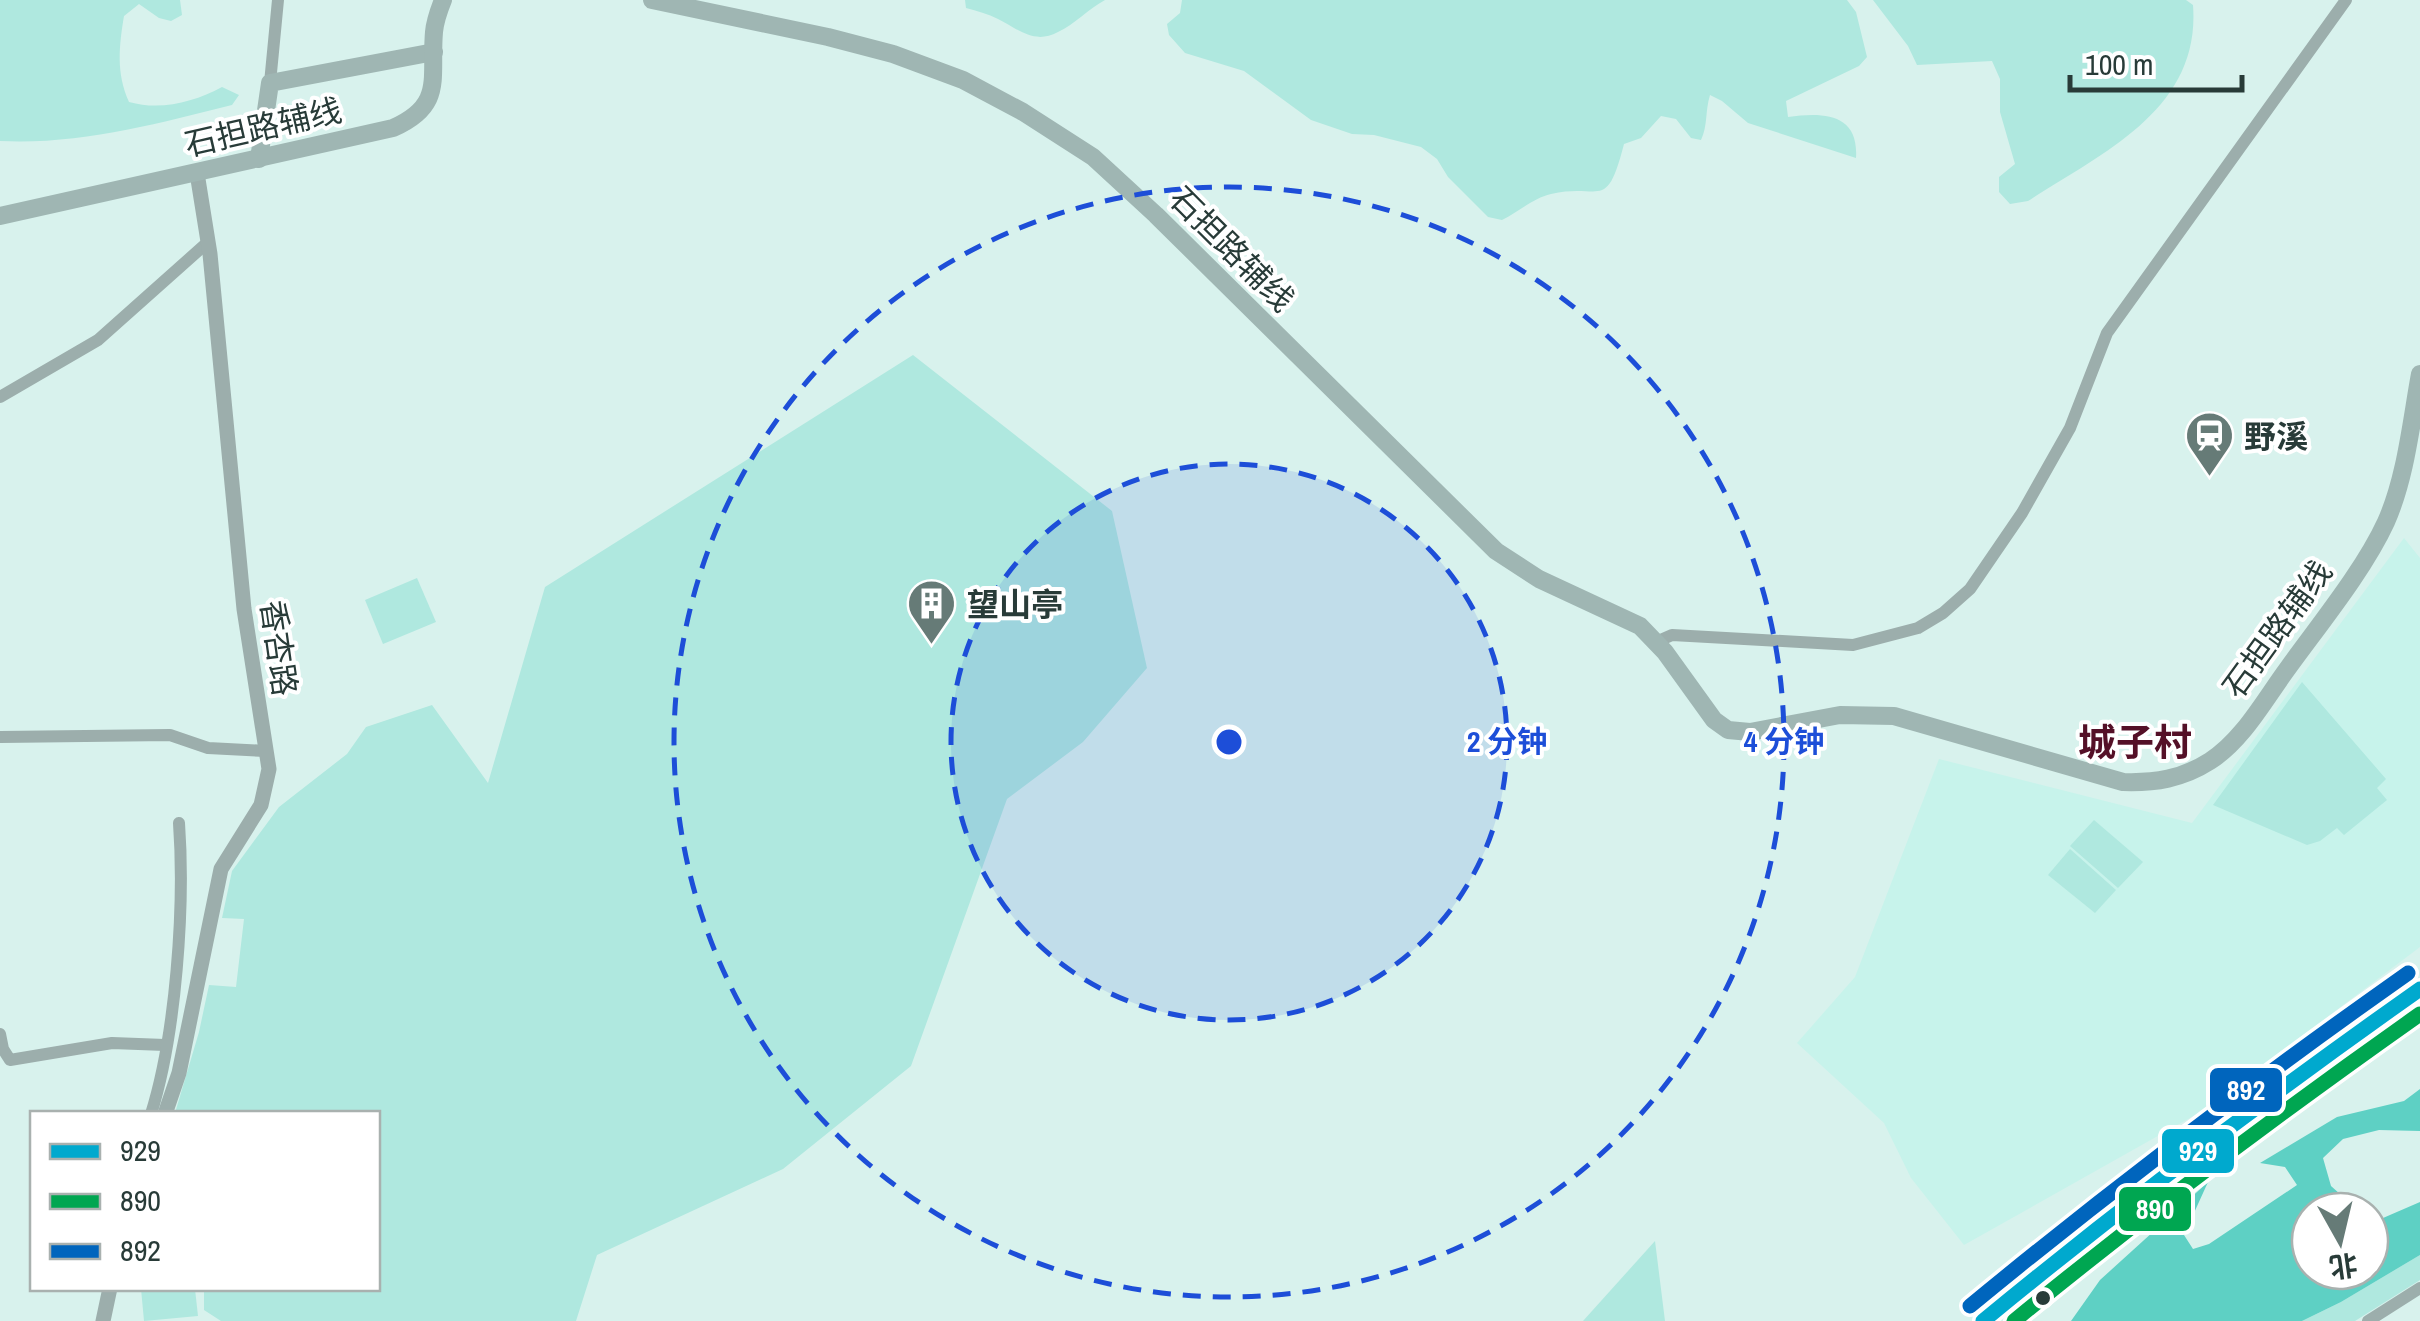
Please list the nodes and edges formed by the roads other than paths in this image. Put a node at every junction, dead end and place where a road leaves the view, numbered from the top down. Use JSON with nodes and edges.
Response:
{"nodes":[{"id":1,"x":278,"y":0,"type":"edge"},
{"id":2,"x":442,"y":0,"type":"edge"},
{"id":3,"x":652,"y":0,"type":"edge"},
{"id":4,"x":2346,"y":0,"type":"edge"},
{"id":5,"x":434,"y":52,"type":"junction"},
{"id":6,"x":270,"y":83,"type":"junction"},
{"id":7,"x":260,"y":159,"type":"junction"},
{"id":8,"x":197,"y":174,"type":"junction"},
{"id":9,"x":0,"y":216,"type":"edge"},
{"id":10,"x":208,"y":242,"type":"junction"},
{"id":11,"x":2420,"y":374,"type":"edge"},
{"id":12,"x":0,"y":398,"type":"edge"},
{"id":13,"x":1656,"y":642,"type":"junction"},
{"id":14,"x":0,"y":738,"type":"edge"},
{"id":15,"x":266,"y":751,"type":"junction"},
{"id":16,"x":179,"y":823,"type":"dead end"},
{"id":17,"x":2420,"y":989,"type":"edge"},
{"id":18,"x":0,"y":1034,"type":"edge"},
{"id":19,"x":164,"y":1045,"type":"junction"},
{"id":20,"x":152,"y":1111,"type":"edge"},
{"id":21,"x":166,"y":1111,"type":"edge"},
{"id":22,"x":2420,"y":1288,"type":"edge"},
{"id":23,"x":110,"y":1291,"type":"edge"},
{"id":24,"x":2006,"y":1314,"type":"edge"},
{"id":25,"x":105,"y":1321,"type":"edge"},
{"id":26,"x":1983,"y":1321,"type":"edge"},
{"id":27,"x":2368,"y":1321,"type":"edge"}],
"edges":[{"from":1,"to":6,"type":"street"},
{"from":2,"to":5,"type":"main road","name":"石担路辅线"},
{"from":3,"to":13,"type":"main road","name":"石担路辅线"},
{"from":4,"to":13,"type":"street"},
{"from":5,"to":6,"type":"main road"},
{"from":5,"to":7,"type":"main road","name":"石担路辅线"},
{"from":6,"to":7,"type":"main road"},
{"from":7,"to":8,"type":"main road","name":"石担路辅线"},
{"from":8,"to":9,"type":"main road","name":"石担路辅线"},
{"from":8,"to":10,"type":"street","name":"香杏路"},
{"from":10,"to":12,"type":"street"},
{"from":10,"to":15,"type":"street","name":"香杏路"},
{"from":11,"to":13,"type":"main road","name":"石担路辅线"},
{"from":14,"to":15,"type":"street"},
{"from":15,"to":21,"type":"street","name":"香杏路"},
{"from":16,"to":19,"type":"street"},
{"from":17,"to":24,"type":"main road"},
{"from":18,"to":19,"type":"street"},
{"from":19,"to":20,"type":"street"},
{"from":22,"to":27,"type":"street"},
{"from":23,"to":25,"type":"street"},
{"from":24,"to":26,"type":"main road"}]}
